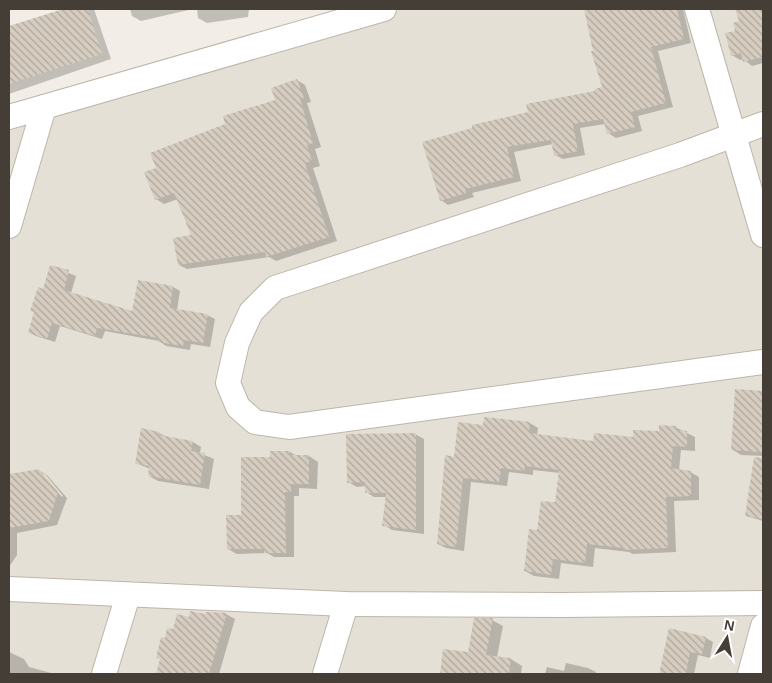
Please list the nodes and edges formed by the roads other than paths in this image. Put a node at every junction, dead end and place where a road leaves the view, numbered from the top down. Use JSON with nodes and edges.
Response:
{"nodes":[{"id":1,"x":384,"y":9,"type":"edge"},
{"id":2,"x":697,"y":9,"type":"edge"},
{"id":3,"x":338,"y":16,"type":"edge"},
{"id":4,"x":44,"y":107,"type":"junction"},
{"id":5,"x":9,"y":117,"type":"edge"},
{"id":6,"x":763,"y":124,"type":"edge"},
{"id":7,"x":733,"y":136,"type":"junction"},
{"id":8,"x":9,"y":226,"type":"edge"},
{"id":9,"x":763,"y":235,"type":"edge"},
{"id":10,"x":763,"y":362,"type":"edge"},
{"id":11,"x":9,"y":589,"type":"edge"},
{"id":12,"x":128,"y":595,"type":"junction"},
{"id":13,"x":763,"y":603,"type":"edge"},
{"id":14,"x":346,"y":604,"type":"junction"},
{"id":15,"x":763,"y":626,"type":"edge"},
{"id":16,"x":104,"y":674,"type":"edge"},
{"id":17,"x":325,"y":674,"type":"edge"},
{"id":18,"x":750,"y":674,"type":"edge"}],
"edges":[{"from":1,"to":3,"type":"street"},
{"from":2,"to":7,"type":"street"},
{"from":3,"to":4,"type":"street"},
{"from":4,"to":5,"type":"street"},
{"from":4,"to":8,"type":"street"},
{"from":6,"to":7,"type":"street"},
{"from":7,"to":9,"type":"street"},
{"from":7,"to":10,"type":"street"},
{"from":11,"to":12,"type":"street"},
{"from":12,"to":14,"type":"street"},
{"from":12,"to":16,"type":"street"},
{"from":13,"to":14,"type":"street"},
{"from":14,"to":17,"type":"street"},
{"from":15,"to":18,"type":"street"}]}
